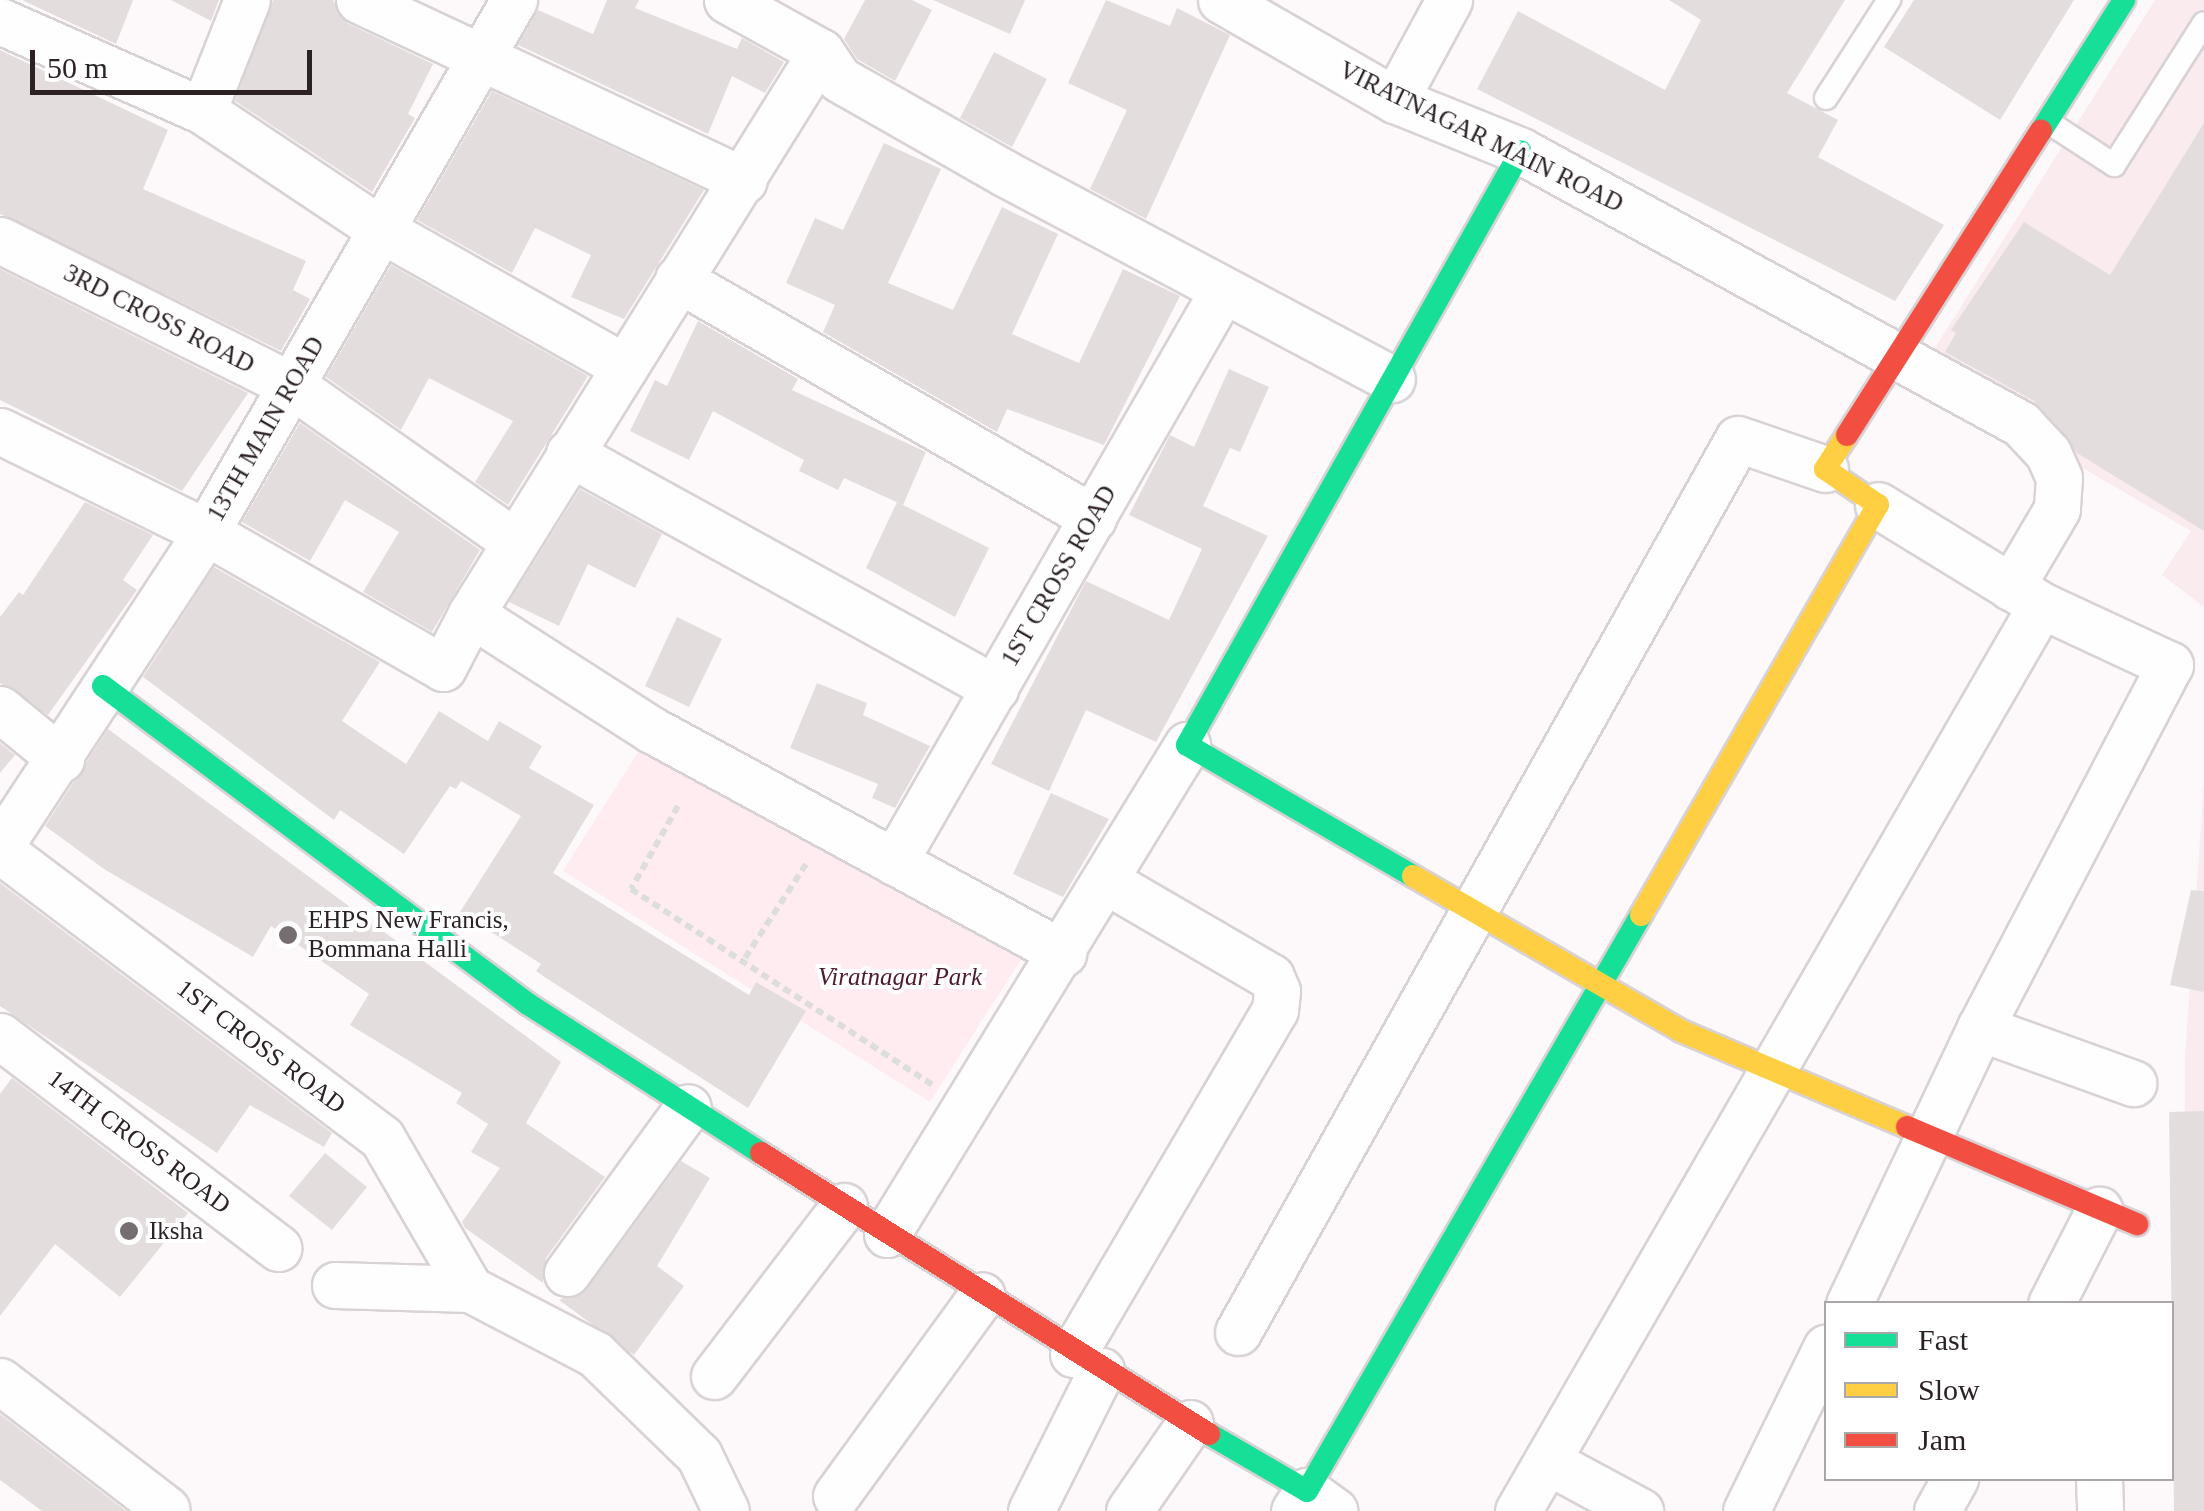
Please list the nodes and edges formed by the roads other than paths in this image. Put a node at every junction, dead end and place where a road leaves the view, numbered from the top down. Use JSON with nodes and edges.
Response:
{"nodes":[{"id":1,"x":247,"y":0,"type":"edge"},
{"id":2,"x":359,"y":0,"type":"edge"},
{"id":3,"x":514,"y":0,"type":"edge"},
{"id":4,"x":727,"y":0,"type":"edge"},
{"id":5,"x":1221,"y":0,"type":"edge"},
{"id":6,"x":1448,"y":0,"type":"edge"},
{"id":7,"x":1889,"y":0,"type":"edge"},
{"id":8,"x":2124,"y":0,"type":"edge"},
{"id":9,"x":0,"y":21,"type":"edge"},
{"id":10,"x":2204,"y":23,"type":"edge"},
{"id":11,"x":821,"y":52,"type":"junction"},
{"id":12,"x":480,"y":56,"type":"junction"},
{"id":13,"x":1826,"y":98,"type":"dead end"},
{"id":14,"x":1395,"y":100,"type":"junction"},
{"id":15,"x":202,"y":111,"type":"junction"},
{"id":16,"x":2048,"y":122,"type":"junction"},
{"id":17,"x":1521,"y":151,"type":"junction"},
{"id":18,"x":744,"y":180,"type":"junction"},
{"id":19,"x":380,"y":229,"type":"junction"},
{"id":20,"x":0,"y":240,"type":"edge"},
{"id":21,"x":678,"y":279,"type":"junction"},
{"id":22,"x":1222,"y":290,"type":"junction"},
{"id":23,"x":1900,"y":358,"type":"junction"},
{"id":24,"x":624,"y":368,"type":"junction"},
{"id":25,"x":1392,"y":378,"type":"junction"},
{"id":26,"x":293,"y":386,"type":"junction"},
{"id":27,"x":0,"y":431,"type":"edge"},
{"id":28,"x":569,"y":453,"type":"junction"},
{"id":29,"x":1826,"y":469,"type":"junction"},
{"id":30,"x":1878,"y":505,"type":"junction"},
{"id":31,"x":1093,"y":518,"type":"junction"},
{"id":32,"x":206,"y":532,"type":"junction"},
{"id":33,"x":512,"y":540,"type":"junction"},
{"id":34,"x":2026,"y":596,"type":"junction"},
{"id":35,"x":471,"y":614,"type":"junction"},
{"id":36,"x":103,"y":686,"type":"junction"},
{"id":37,"x":995,"y":688,"type":"junction"},
{"id":38,"x":0,"y":709,"type":"edge"},
{"id":39,"x":1187,"y":746,"type":"junction"},
{"id":40,"x":62,"y":759,"type":"junction"},
{"id":41,"x":0,"y":848,"type":"edge"},
{"id":42,"x":894,"y":862,"type":"junction"},
{"id":43,"x":1106,"y":881,"type":"junction"},
{"id":44,"x":1474,"y":911,"type":"junction"},
{"id":45,"x":1063,"y":953,"type":"junction"},
{"id":46,"x":1601,"y":985,"type":"junction"},
{"id":47,"x":1980,"y":1028,"type":"junction"},
{"id":48,"x":0,"y":1036,"type":"edge"},
{"id":49,"x":1777,"y":1070,"type":"junction"},
{"id":50,"x":2133,"y":1083,"type":"dead end"},
{"id":51,"x":688,"y":1106,"type":"junction"},
{"id":52,"x":1932,"y":1135,"type":"junction"},
{"id":53,"x":844,"y":1206,"type":"junction"},
{"id":54,"x":2118,"y":1217,"type":"joint"},
{"id":55,"x":887,"y":1234,"type":"junction"},
{"id":56,"x":278,"y":1248,"type":"dead end"},
{"id":57,"x":567,"y":1273,"type":"dead end"},
{"id":58,"x":335,"y":1285,"type":"dead end"},
{"id":59,"x":470,"y":1289,"type":"junction"},
{"id":60,"x":982,"y":1295,"type":"junction"},
{"id":61,"x":1849,"y":1301,"type":"edge"},
{"id":62,"x":2053,"y":1301,"type":"edge"},
{"id":63,"x":1238,"y":1332,"type":"dead end"},
{"id":64,"x":1824,"y":1352,"type":"edge"},
{"id":65,"x":1087,"y":1362,"type":"junction"},
{"id":66,"x":714,"y":1376,"type":"dead end"},
{"id":67,"x":0,"y":1381,"type":"edge"},
{"id":68,"x":1190,"y":1423,"type":"junction"},
{"id":69,"x":1548,"y":1462,"type":"junction"},
{"id":70,"x":1953,"y":1481,"type":"edge"},
{"id":71,"x":2100,"y":1481,"type":"edge"},
{"id":72,"x":836,"y":1496,"type":"dead end"},
{"id":73,"x":1312,"y":1505,"type":"edge"},
{"id":74,"x":166,"y":1509,"type":"edge"},
{"id":75,"x":726,"y":1511,"type":"edge"},
{"id":76,"x":1031,"y":1511,"type":"edge"},
{"id":77,"x":1129,"y":1511,"type":"edge"},
{"id":78,"x":1518,"y":1511,"type":"edge"},
{"id":79,"x":1640,"y":1511,"type":"edge"},
{"id":80,"x":1746,"y":1511,"type":"edge"},
{"id":81,"x":1937,"y":1511,"type":"edge"},
{"id":82,"x":2100,"y":1511,"type":"edge"}],
"edges":[{"from":1,"to":15,"type":"street"},
{"from":2,"to":12,"type":"street"},
{"from":3,"to":12,"type":"street","name":"13TH MAIN ROAD"},
{"from":4,"to":11,"type":"street"},
{"from":5,"to":14,"type":"street","name":"VIRATNAGAR MAIN ROAD"},
{"from":6,"to":14,"type":"street"},
{"from":7,"to":13,"type":"lane"},
{"from":8,"to":16,"type":"street"},
{"from":9,"to":15,"type":"street"},
{"from":10,"to":16,"type":"lane"},
{"from":11,"to":18,"type":"street"},
{"from":11,"to":22,"type":"street"},
{"from":12,"to":18,"type":"street"},
{"from":12,"to":19,"type":"street","name":"13TH MAIN ROAD"},
{"from":14,"to":17,"type":"street","name":"VIRATNAGAR MAIN ROAD"},
{"from":15,"to":19,"type":"street"},
{"from":16,"to":23,"type":"street"},
{"from":17,"to":23,"type":"street","name":"VIRATNAGAR MAIN ROAD"},
{"from":17,"to":25,"type":"street"},
{"from":18,"to":21,"type":"street"},
{"from":19,"to":24,"type":"street"},
{"from":19,"to":26,"type":"street","name":"13TH MAIN ROAD"},
{"from":20,"to":26,"type":"street","name":"3RD CROSS ROAD"},
{"from":21,"to":24,"type":"street"},
{"from":21,"to":31,"type":"street"},
{"from":22,"to":25,"type":"street"},
{"from":22,"to":31,"type":"street","name":"1ST CROSS ROAD"},
{"from":23,"to":29,"type":"street"},
{"from":23,"to":34,"type":"street","name":"VIRATNAGAR MAIN ROAD"},
{"from":24,"to":28,"type":"street"},
{"from":25,"to":39,"type":"street"},
{"from":26,"to":32,"type":"street","name":"13TH MAIN ROAD"},
{"from":26,"to":33,"type":"street","name":"3RD CROSS ROAD"},
{"from":27,"to":32,"type":"street"},
{"from":28,"to":33,"type":"street"},
{"from":28,"to":37,"type":"street"},
{"from":29,"to":30,"type":"street"},
{"from":29,"to":44,"type":"street"},
{"from":30,"to":34,"type":"street"},
{"from":30,"to":46,"type":"street"},
{"from":31,"to":37,"type":"street","name":"1ST CROSS ROAD"},
{"from":32,"to":35,"type":"street"},
{"from":32,"to":36,"type":"street","name":"13TH MAIN ROAD"},
{"from":33,"to":35,"type":"street"},
{"from":34,"to":47,"type":"street"},
{"from":34,"to":49,"type":"street","name":"VIRATNAGAR MAIN ROAD"},
{"from":35,"to":42,"type":"street"},
{"from":36,"to":40,"type":"street","name":"13TH MAIN ROAD"},
{"from":36,"to":51,"type":"street"},
{"from":37,"to":42,"type":"street","name":"1ST CROSS ROAD"},
{"from":38,"to":40,"type":"street"},
{"from":39,"to":43,"type":"street"},
{"from":39,"to":44,"type":"street"},
{"from":40,"to":41,"type":"street","name":"13TH MAIN ROAD"},
{"from":41,"to":59,"type":"street","name":"1ST CROSS ROAD"},
{"from":42,"to":45,"type":"street"},
{"from":43,"to":45,"type":"street"},
{"from":43,"to":65,"type":"street"},
{"from":44,"to":46,"type":"street"},
{"from":44,"to":63,"type":"street"},
{"from":45,"to":55,"type":"street"},
{"from":46,"to":49,"type":"street"},
{"from":46,"to":73,"type":"street"},
{"from":47,"to":50,"type":"street"},
{"from":47,"to":52,"type":"street"},
{"from":48,"to":56,"type":"street","name":"14TH CROSS ROAD"},
{"from":49,"to":52,"type":"street"},
{"from":49,"to":69,"type":"street","name":"VIRATNAGAR MAIN ROAD"},
{"from":51,"to":53,"type":"street"},
{"from":51,"to":57,"type":"street"},
{"from":52,"to":54,"type":"street"},
{"from":52,"to":61,"type":"street"},
{"from":53,"to":55,"type":"street"},
{"from":53,"to":66,"type":"street"},
{"from":54,"to":62,"type":"street"},
{"from":55,"to":60,"type":"street"},
{"from":58,"to":59,"type":"street"},
{"from":59,"to":75,"type":"street"},
{"from":60,"to":65,"type":"street"},
{"from":60,"to":72,"type":"street"},
{"from":64,"to":80,"type":"street"},
{"from":65,"to":68,"type":"street"},
{"from":65,"to":76,"type":"street"},
{"from":67,"to":74,"type":"street"},
{"from":68,"to":73,"type":"street"},
{"from":68,"to":77,"type":"street"},
{"from":69,"to":78,"type":"street","name":"VIRATNAGAR MAIN ROAD"},
{"from":69,"to":79,"type":"street"},
{"from":70,"to":81,"type":"street"},
{"from":71,"to":82,"type":"street"}]}
